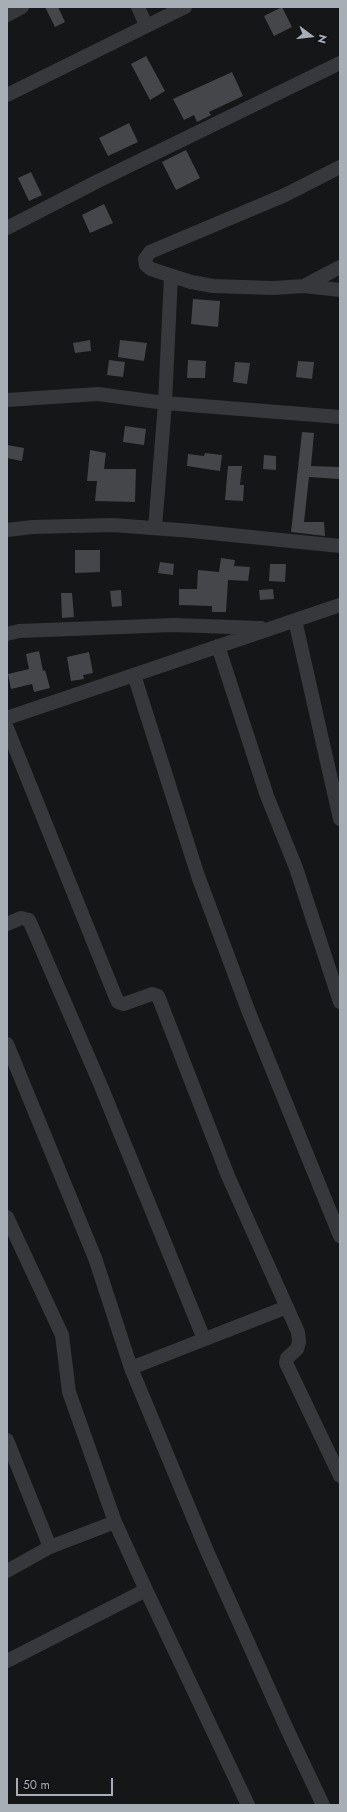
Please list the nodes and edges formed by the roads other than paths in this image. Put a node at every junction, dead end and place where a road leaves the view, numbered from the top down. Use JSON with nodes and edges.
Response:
{"nodes":[{"id":1,"x":22,"y":7,"type":"edge"},
{"id":2,"x":138,"y":7,"type":"edge"},
{"id":3,"x":185,"y":7,"type":"edge"},
{"id":4,"x":7,"y":16,"type":"edge"},
{"id":5,"x":146,"y":25,"type":"junction"},
{"id":6,"x":340,"y":63,"type":"edge"},
{"id":7,"x":7,"y":95,"type":"edge"},
{"id":8,"x":340,"y":167,"type":"edge"},
{"id":9,"x":7,"y":228,"type":"edge"},
{"id":10,"x":340,"y":267,"type":"edge"},
{"id":11,"x":171,"y":276,"type":"junction"},
{"id":12,"x":304,"y":286,"type":"junction"},
{"id":13,"x":340,"y":290,"type":"edge"},
{"id":14,"x":7,"y":400,"type":"edge"},
{"id":15,"x":165,"y":403,"type":"junction"},
{"id":16,"x":340,"y":417,"type":"edge"},
{"id":17,"x":155,"y":528,"type":"junction"},
{"id":18,"x":7,"y":530,"type":"edge"},
{"id":19,"x":340,"y":546,"type":"edge"},
{"id":20,"x":340,"y":605,"type":"edge"},
{"id":21,"x":295,"y":620,"type":"junction"},
{"id":22,"x":270,"y":629,"type":"junction"},
{"id":23,"x":7,"y":634,"type":"edge"},
{"id":24,"x":218,"y":646,"type":"junction"},
{"id":25,"x":134,"y":675,"type":"junction"},
{"id":26,"x":7,"y":718,"type":"edge"},
{"id":27,"x":7,"y":728,"type":"edge"},
{"id":28,"x":335,"y":771,"type":"edge"},
{"id":29,"x":340,"y":819,"type":"edge"},
{"id":30,"x":7,"y":924,"type":"edge"},
{"id":31,"x":340,"y":1002,"type":"edge"},
{"id":32,"x":7,"y":1044,"type":"edge"},
{"id":33,"x":7,"y":1217,"type":"edge"},
{"id":34,"x":340,"y":1236,"type":"edge"},
{"id":35,"x":287,"y":1307,"type":"junction"},
{"id":36,"x":204,"y":1339,"type":"junction"},
{"id":37,"x":132,"y":1368,"type":"junction"},
{"id":38,"x":7,"y":1440,"type":"edge"},
{"id":39,"x":340,"y":1476,"type":"edge"},
{"id":40,"x":115,"y":1522,"type":"junction"},
{"id":41,"x":50,"y":1547,"type":"junction"},
{"id":42,"x":7,"y":1571,"type":"edge"},
{"id":43,"x":146,"y":1590,"type":"junction"},
{"id":44,"x":7,"y":1661,"type":"edge"},
{"id":45,"x":248,"y":1805,"type":"edge"},
{"id":46,"x":323,"y":1805,"type":"edge"}],
"edges":[{"from":1,"to":4,"type":"street"},
{"from":2,"to":5,"type":"street"},
{"from":3,"to":5,"type":"street"},
{"from":5,"to":7,"type":"street"},
{"from":6,"to":9,"type":"street"},
{"from":8,"to":11,"type":"street"},
{"from":10,"to":12,"type":"street"},
{"from":11,"to":12,"type":"street"},
{"from":11,"to":15,"type":"street"},
{"from":12,"to":13,"type":"street"},
{"from":14,"to":15,"type":"street"},
{"from":15,"to":16,"type":"street"},
{"from":15,"to":17,"type":"street"},
{"from":17,"to":18,"type":"street"},
{"from":17,"to":19,"type":"street"},
{"from":20,"to":21,"type":"street"},
{"from":21,"to":22,"type":"street"},
{"from":21,"to":28,"type":"street"},
{"from":22,"to":23,"type":"street"},
{"from":22,"to":24,"type":"street"},
{"from":24,"to":25,"type":"street"},
{"from":24,"to":31,"type":"street"},
{"from":25,"to":26,"type":"street"},
{"from":25,"to":34,"type":"street"},
{"from":27,"to":35,"type":"street"},
{"from":28,"to":29,"type":"street"},
{"from":30,"to":36,"type":"street"},
{"from":32,"to":37,"type":"street"},
{"from":33,"to":40,"type":"street"},
{"from":35,"to":36,"type":"street"},
{"from":35,"to":39,"type":"street"},
{"from":36,"to":37,"type":"street"},
{"from":37,"to":46,"type":"street"},
{"from":38,"to":41,"type":"street"},
{"from":40,"to":41,"type":"street"},
{"from":40,"to":43,"type":"street"},
{"from":41,"to":42,"type":"street"},
{"from":43,"to":44,"type":"street"},
{"from":43,"to":45,"type":"street"}]}
